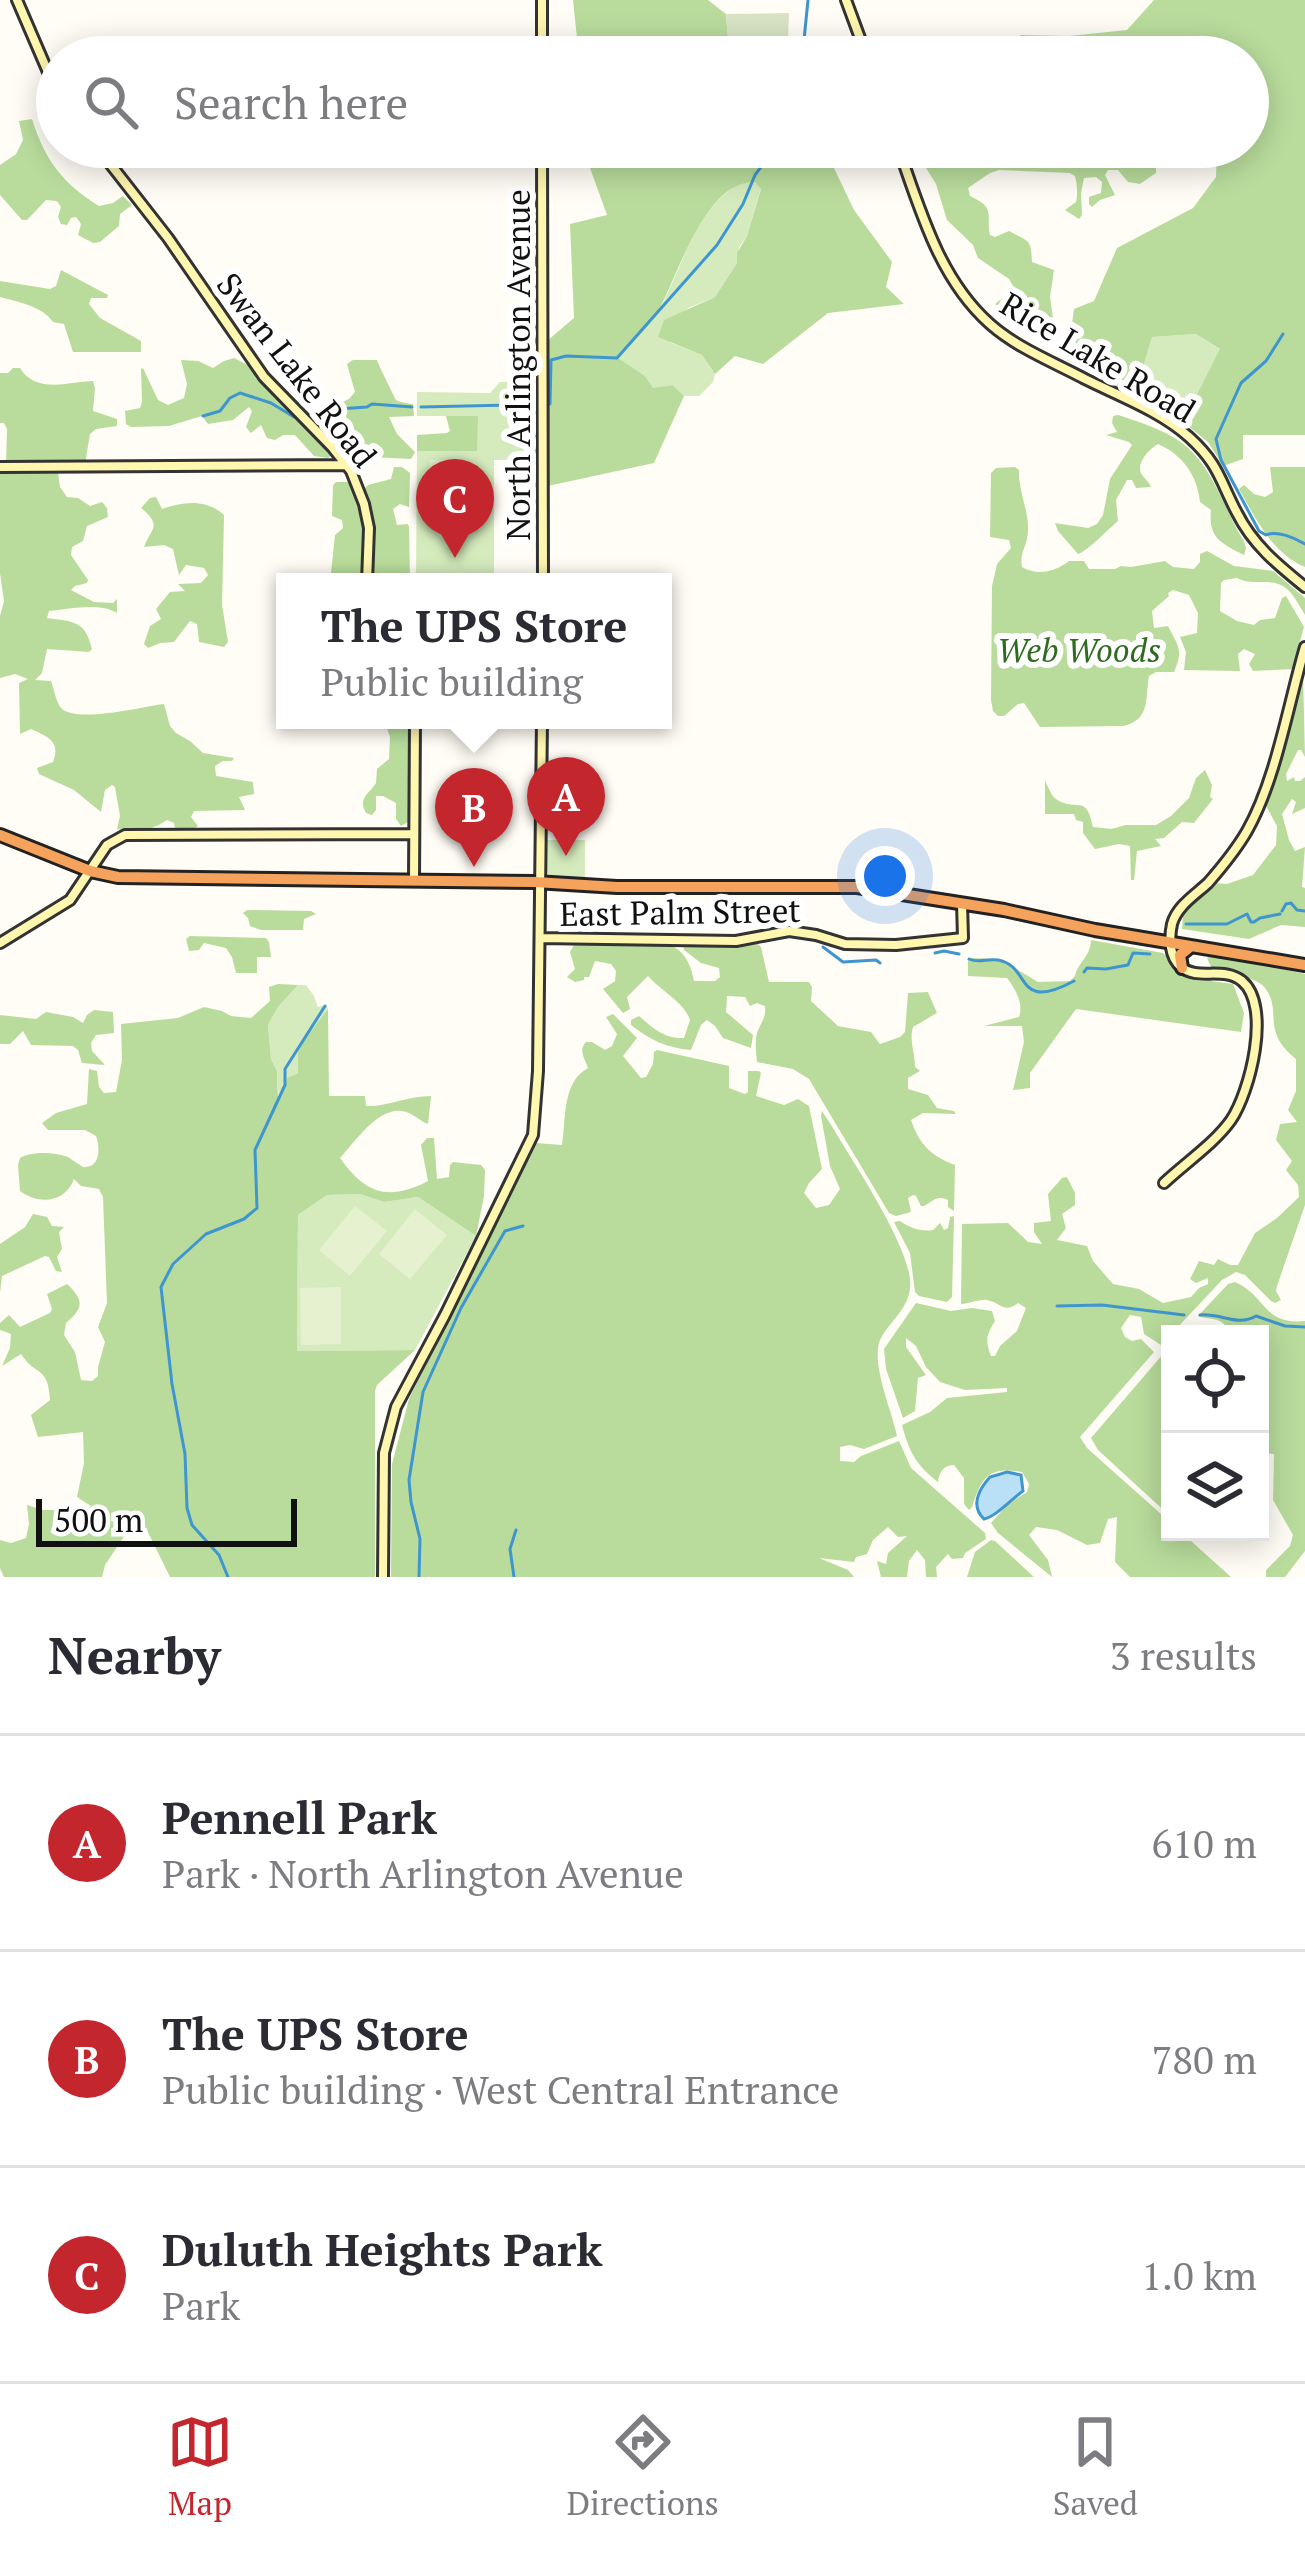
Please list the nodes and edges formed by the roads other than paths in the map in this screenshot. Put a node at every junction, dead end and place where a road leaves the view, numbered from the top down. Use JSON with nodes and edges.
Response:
{"nodes":[{"id":1,"x":17,"y":0,"type":"edge"},
{"id":2,"x":542,"y":0,"type":"edge"},
{"id":3,"x":846,"y":0,"type":"edge"},
{"id":4,"x":542,"y":36,"type":"edge"},
{"id":5,"x":859,"y":36,"type":"edge"},
{"id":6,"x":36,"y":44,"type":"edge"},
{"id":7,"x":113,"y":168,"type":"edge"},
{"id":8,"x":542,"y":168,"type":"edge"},
{"id":9,"x":906,"y":168,"type":"edge"},
{"id":10,"x":347,"y":465,"type":"junction"},
{"id":11,"x":0,"y":467,"type":"edge"},
{"id":12,"x":367,"y":573,"type":"edge"},
{"id":13,"x":543,"y":573,"type":"edge"},
{"id":14,"x":1305,"y":587,"type":"edge"},
{"id":15,"x":1305,"y":647,"type":"edge"},
{"id":16,"x":415,"y":729,"type":"edge"},
{"id":17,"x":542,"y":729,"type":"edge"},
{"id":18,"x":2,"y":830,"type":"edge"},
{"id":19,"x":414,"y":834,"type":"junction"},
{"id":20,"x":90,"y":871,"type":"junction"},
{"id":21,"x":414,"y":880,"type":"junction"},
{"id":22,"x":541,"y":882,"type":"junction"},
{"id":23,"x":962,"y":902,"type":"junction"},
{"id":24,"x":1045,"y":917,"type":"junction"},
{"id":25,"x":540,"y":938,"type":"junction"},
{"id":26,"x":0,"y":943,"type":"edge"},
{"id":27,"x":1171,"y":945,"type":"junction"},
{"id":28,"x":1193,"y":946,"type":"junction"},
{"id":29,"x":1305,"y":961,"type":"edge"},
{"id":30,"x":1182,"y":968,"type":"junction"},
{"id":31,"x":1164,"y":1183,"type":"dead end"},
{"id":32,"x":383,"y":1577,"type":"edge"}],
"edges":[{"from":1,"to":6,"type":"street"},
{"from":2,"to":4,"type":"street"},
{"from":3,"to":5,"type":"street"},
{"from":7,"to":10,"type":"street","name":"Swan Lake Road"},
{"from":8,"to":13,"type":"street","name":"North Arlington Avenue"},
{"from":9,"to":14,"type":"street","name":"Rice Lake Road"},
{"from":10,"to":11,"type":"street"},
{"from":10,"to":12,"type":"street","name":"Swan Lake Road"},
{"from":15,"to":27,"type":"street"},
{"from":16,"to":19,"type":"street"},
{"from":17,"to":22,"type":"street"},
{"from":18,"to":20,"type":"highway"},
{"from":19,"to":20,"type":"street"},
{"from":19,"to":21,"type":"street"},
{"from":20,"to":21,"type":"highway"},
{"from":20,"to":26,"type":"street"},
{"from":21,"to":22,"type":"highway"},
{"from":22,"to":23,"type":"highway"},
{"from":22,"to":25,"type":"street"},
{"from":23,"to":24,"type":"highway"},
{"from":23,"to":25,"type":"street","name":"East Palm Street"},
{"from":24,"to":27,"type":"highway"},
{"from":24,"to":27,"type":"highway"},
{"from":25,"to":32,"type":"street"},
{"from":27,"to":28,"type":"highway"},
{"from":27,"to":29,"type":"highway"},
{"from":27,"to":30,"type":"street"},
{"from":28,"to":29,"type":"highway"},
{"from":28,"to":30,"type":"highway"},
{"from":30,"to":31,"type":"street"}]}
